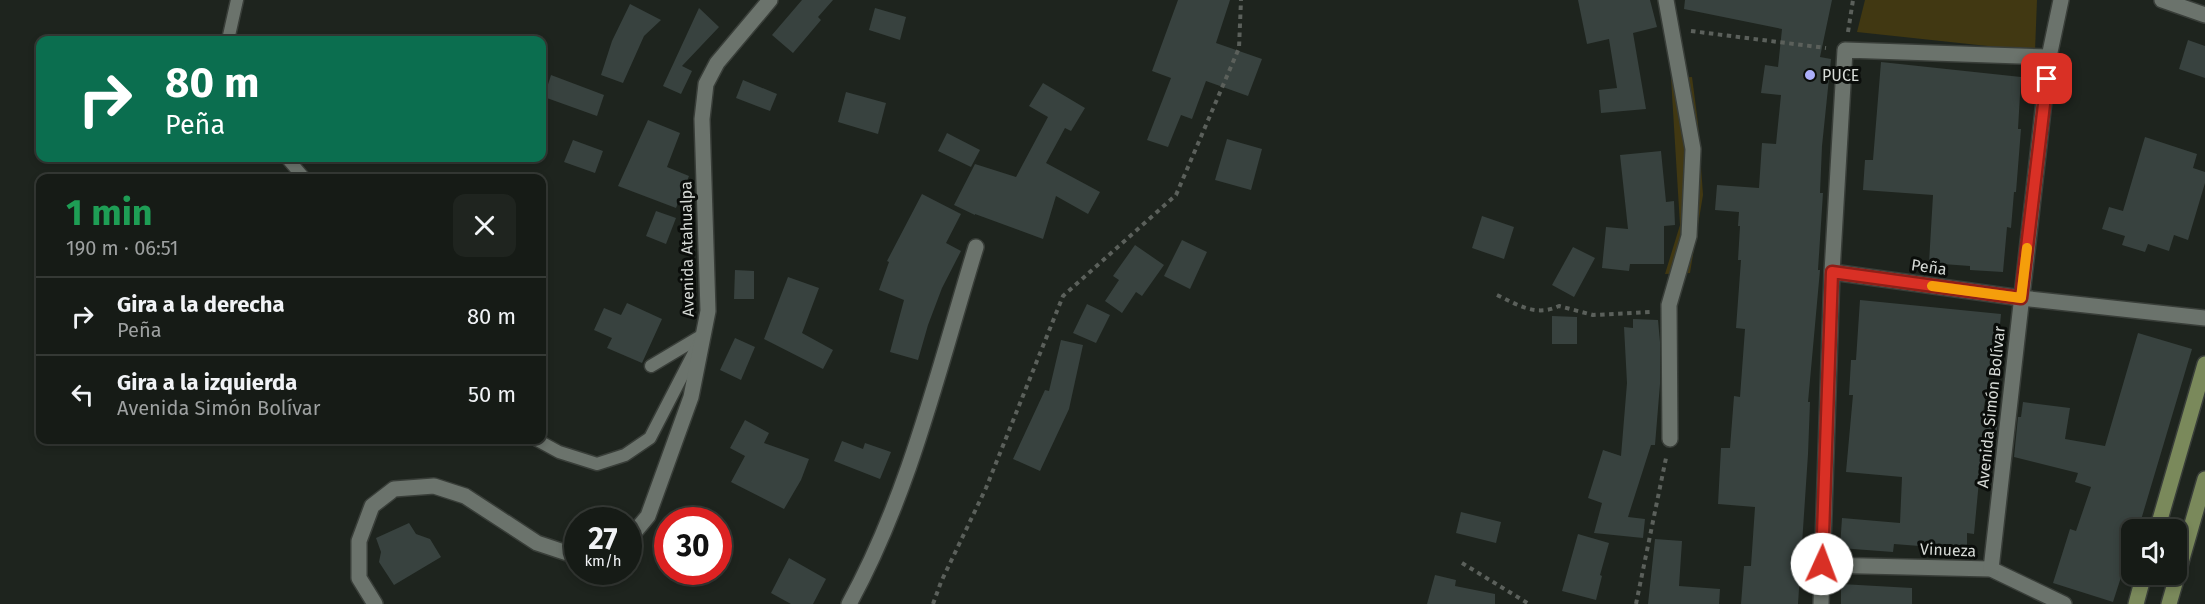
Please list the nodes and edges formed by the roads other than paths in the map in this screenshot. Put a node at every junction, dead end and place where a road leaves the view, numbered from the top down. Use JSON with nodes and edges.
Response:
{"nodes":[{"id":1,"x":237,"y":0,"type":"edge"},
{"id":2,"x":770,"y":0,"type":"edge"},
{"id":3,"x":1666,"y":0,"type":"edge"},
{"id":4,"x":2061,"y":0,"type":"edge"},
{"id":5,"x":2162,"y":0,"type":"edge"},
{"id":6,"x":2205,"y":15,"type":"edge"},
{"id":7,"x":229,"y":36,"type":"edge"},
{"id":8,"x":2049,"y":57,"type":"junction"},
{"id":9,"x":290,"y":162,"type":"edge"},
{"id":10,"x":301,"y":174,"type":"edge"},
{"id":11,"x":976,"y":247,"type":"dead end"},
{"id":12,"x":1832,"y":272,"type":"junction"},
{"id":13,"x":2021,"y":298,"type":"junction"},
{"id":14,"x":2205,"y":318,"type":"edge"},
{"id":15,"x":704,"y":334,"type":"junction"},
{"id":16,"x":2205,"y":364,"type":"edge"},
{"id":17,"x":651,"y":366,"type":"dead end"},
{"id":18,"x":1670,"y":439,"type":"road end"},
{"id":19,"x":544,"y":444,"type":"edge"},
{"id":20,"x":2205,"y":479,"type":"edge"},
{"id":21,"x":2160,"y":519,"type":"edge"},
{"id":22,"x":642,"y":523,"type":"edge"},
{"id":23,"x":564,"y":552,"type":"edge"},
{"id":24,"x":1822,"y":564,"type":"junction"},
{"id":25,"x":1991,"y":569,"type":"junction"},
{"id":26,"x":2141,"y":585,"type":"edge"},
{"id":27,"x":375,"y":604,"type":"edge"},
{"id":28,"x":849,"y":604,"type":"edge"},
{"id":29,"x":1821,"y":604,"type":"edge"},
{"id":30,"x":2064,"y":604,"type":"edge"},
{"id":31,"x":2136,"y":604,"type":"edge"},
{"id":32,"x":2169,"y":604,"type":"edge"}],
"edges":[{"from":1,"to":7,"type":"lane"},
{"from":2,"to":15,"type":"street","name":"Avenida Atahualpa"},
{"from":3,"to":18,"type":"street"},
{"from":4,"to":8,"type":"street","name":"Avenida Simón Bolívar"},
{"from":5,"to":6,"type":"street"},
{"from":8,"to":12,"type":"street"},
{"from":8,"to":13,"type":"street","name":"Avenida Simón Bolívar"},
{"from":9,"to":10,"type":"lane"},
{"from":11,"to":28,"type":"street"},
{"from":12,"to":13,"type":"street","name":"Peña"},
{"from":12,"to":24,"type":"street"},
{"from":13,"to":14,"type":"street","name":"Peña"},
{"from":13,"to":25,"type":"street","name":"Avenida Simón Bolívar"},
{"from":15,"to":17,"type":"lane"},
{"from":15,"to":19,"type":"lane"},
{"from":15,"to":22,"type":"street","name":"Avenida Atahualpa"},
{"from":16,"to":21,"type":"main road"},
{"from":20,"to":32,"type":"main road"},
{"from":23,"to":27,"type":"street"},
{"from":24,"to":25,"type":"street","name":"Vinueza"},
{"from":24,"to":29,"type":"street"},
{"from":25,"to":30,"type":"street","name":"Vinueza"},
{"from":26,"to":31,"type":"main road"}]}
